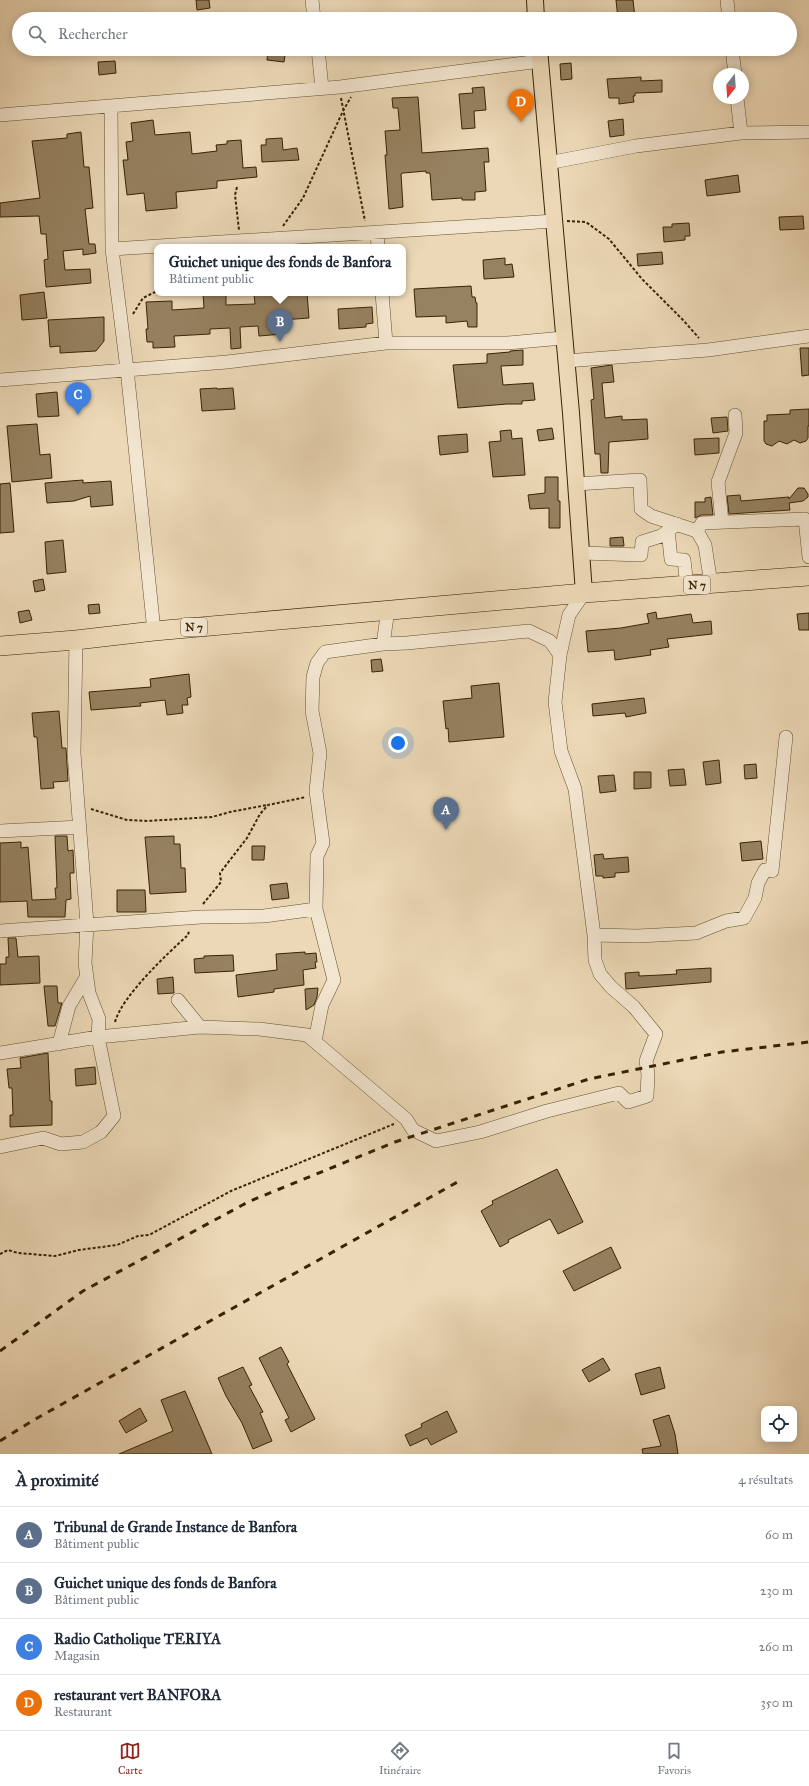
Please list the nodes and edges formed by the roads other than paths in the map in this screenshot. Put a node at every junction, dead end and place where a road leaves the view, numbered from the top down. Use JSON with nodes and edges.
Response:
{"nodes":[{"id":1,"x":312,"y":0,"type":"edge"},
{"id":2,"x":535,"y":0,"type":"edge"},
{"id":3,"x":727,"y":0,"type":"edge"},
{"id":4,"x":313,"y":12,"type":"edge"},
{"id":5,"x":536,"y":12,"type":"edge"},
{"id":6,"x":728,"y":12,"type":"edge"},
{"id":7,"x":319,"y":56,"type":"edge"},
{"id":8,"x":534,"y":56,"type":"edge"},
{"id":9,"x":540,"y":56,"type":"edge"},
{"id":10,"x":733,"y":56,"type":"edge"},
{"id":11,"x":734,"y":68,"type":"edge"},
{"id":12,"x":322,"y":88,"type":"junction"},
{"id":13,"x":738,"y":104,"type":"edge"},
{"id":14,"x":111,"y":107,"type":"junction"},
{"id":15,"x":0,"y":115,"type":"edge"},
{"id":16,"x":809,"y":132,"type":"edge"},
{"id":17,"x":741,"y":133,"type":"junction"},
{"id":18,"x":548,"y":163,"type":"junction"},
{"id":19,"x":554,"y":221,"type":"junction"},
{"id":20,"x":372,"y":232,"type":"junction"},
{"id":21,"x":192,"y":244,"type":"edge"},
{"id":22,"x":377,"y":244,"type":"edge"},
{"id":23,"x":154,"y":246,"type":"edge"},
{"id":24,"x":112,"y":249,"type":"junction"},
{"id":25,"x":382,"y":296,"type":"edge"},
{"id":26,"x":809,"y":336,"type":"edge"},
{"id":27,"x":563,"y":338,"type":"junction"},
{"id":28,"x":386,"y":343,"type":"junction"},
{"id":29,"x":566,"y":361,"type":"junction"},
{"id":30,"x":127,"y":369,"type":"junction"},
{"id":31,"x":0,"y":380,"type":"edge"},
{"id":32,"x":735,"y":415,"type":"dead end"},
{"id":33,"x":576,"y":484,"type":"junction"},
{"id":34,"x":722,"y":522,"type":"junction"},
{"id":35,"x":672,"y":527,"type":"junction"},
{"id":36,"x":697,"y":531,"type":"junction"},
{"id":37,"x":582,"y":552,"type":"junction"},
{"id":38,"x":809,"y":557,"type":"edge"},
{"id":39,"x":809,"y":576,"type":"edge"},
{"id":40,"x":711,"y":584,"type":"junction"},
{"id":41,"x":687,"y":586,"type":"junction"},
{"id":42,"x":584,"y":593,"type":"junction"},
{"id":43,"x":388,"y":610,"type":"junction"},
{"id":44,"x":154,"y":631,"type":"junction"},
{"id":45,"x":76,"y":640,"type":"junction"},
{"id":46,"x":382,"y":644,"type":"junction"},
{"id":47,"x":0,"y":646,"type":"edge"},
{"id":48,"x":560,"y":655,"type":"junction"},
{"id":49,"x":786,"y":737,"type":"dead end"},
{"id":50,"x":80,"y":827,"type":"junction"},
{"id":51,"x":0,"y":831,"type":"edge"},
{"id":52,"x":316,"y":909,"type":"junction"},
{"id":53,"x":87,"y":924,"type":"junction"},
{"id":54,"x":0,"y":931,"type":"edge"},
{"id":55,"x":594,"y":935,"type":"junction"},
{"id":56,"x":87,"y":976,"type":"junction"},
{"id":57,"x":178,"y":1000,"type":"dead end"},
{"id":58,"x":200,"y":1027,"type":"junction"},
{"id":59,"x":98,"y":1037,"type":"junction"},
{"id":60,"x":315,"y":1041,"type":"junction"},
{"id":61,"x":59,"y":1044,"type":"junction"},
{"id":62,"x":0,"y":1053,"type":"edge"},
{"id":63,"x":0,"y":1147,"type":"edge"}],
"edges":[{"from":1,"to":4,"type":"street"},
{"from":2,"to":5,"type":"main road"},
{"from":3,"to":6,"type":"street"},
{"from":7,"to":12,"type":"street"},
{"from":8,"to":12,"type":"street"},
{"from":9,"to":18,"type":"main road"},
{"from":10,"to":11,"type":"street"},
{"from":12,"to":14,"type":"street"},
{"from":13,"to":17,"type":"street"},
{"from":14,"to":15,"type":"street"},
{"from":14,"to":24,"type":"street"},
{"from":16,"to":17,"type":"street"},
{"from":17,"to":18,"type":"street"},
{"from":18,"to":19,"type":"main road"},
{"from":19,"to":20,"type":"street"},
{"from":19,"to":27,"type":"main road"},
{"from":20,"to":21,"type":"street"},
{"from":20,"to":22,"type":"street"},
{"from":23,"to":24,"type":"street"},
{"from":24,"to":30,"type":"street"},
{"from":25,"to":28,"type":"street"},
{"from":26,"to":29,"type":"street"},
{"from":27,"to":28,"type":"street"},
{"from":27,"to":29,"type":"main road"},
{"from":28,"to":30,"type":"street"},
{"from":29,"to":33,"type":"main road"},
{"from":30,"to":31,"type":"street"},
{"from":30,"to":44,"type":"street"},
{"from":32,"to":34,"type":"street"},
{"from":33,"to":35,"type":"street"},
{"from":33,"to":37,"type":"main road"},
{"from":34,"to":36,"type":"street"},
{"from":34,"to":38,"type":"street"},
{"from":35,"to":36,"type":"street"},
{"from":35,"to":37,"type":"street"},
{"from":35,"to":41,"type":"street"},
{"from":36,"to":40,"type":"street"},
{"from":37,"to":42,"type":"main road"},
{"from":39,"to":40,"type":"highway","number":"N 7"},
{"from":40,"to":41,"type":"highway","number":"N 7"},
{"from":41,"to":42,"type":"highway","number":"N 7"},
{"from":42,"to":43,"type":"highway","number":"N 7"},
{"from":42,"to":48,"type":"street"},
{"from":43,"to":44,"type":"highway","number":"N 7"},
{"from":43,"to":46,"type":"street"},
{"from":44,"to":45,"type":"highway","number":"N 7"},
{"from":45,"to":47,"type":"highway","number":"N 7"},
{"from":45,"to":50,"type":"street"},
{"from":46,"to":48,"type":"street"},
{"from":46,"to":52,"type":"street"},
{"from":48,"to":55,"type":"street"},
{"from":49,"to":55,"type":"street"},
{"from":50,"to":51,"type":"street"},
{"from":50,"to":53,"type":"street"},
{"from":52,"to":53,"type":"street"},
{"from":52,"to":60,"type":"street"},
{"from":53,"to":54,"type":"street"},
{"from":53,"to":56,"type":"street"},
{"from":55,"to":60,"type":"street"},
{"from":56,"to":59,"type":"street"},
{"from":56,"to":61,"type":"street"},
{"from":57,"to":58,"type":"street"},
{"from":58,"to":59,"type":"street"},
{"from":58,"to":60,"type":"street"},
{"from":59,"to":61,"type":"street"},
{"from":59,"to":63,"type":"street"},
{"from":61,"to":62,"type":"street"}]}
